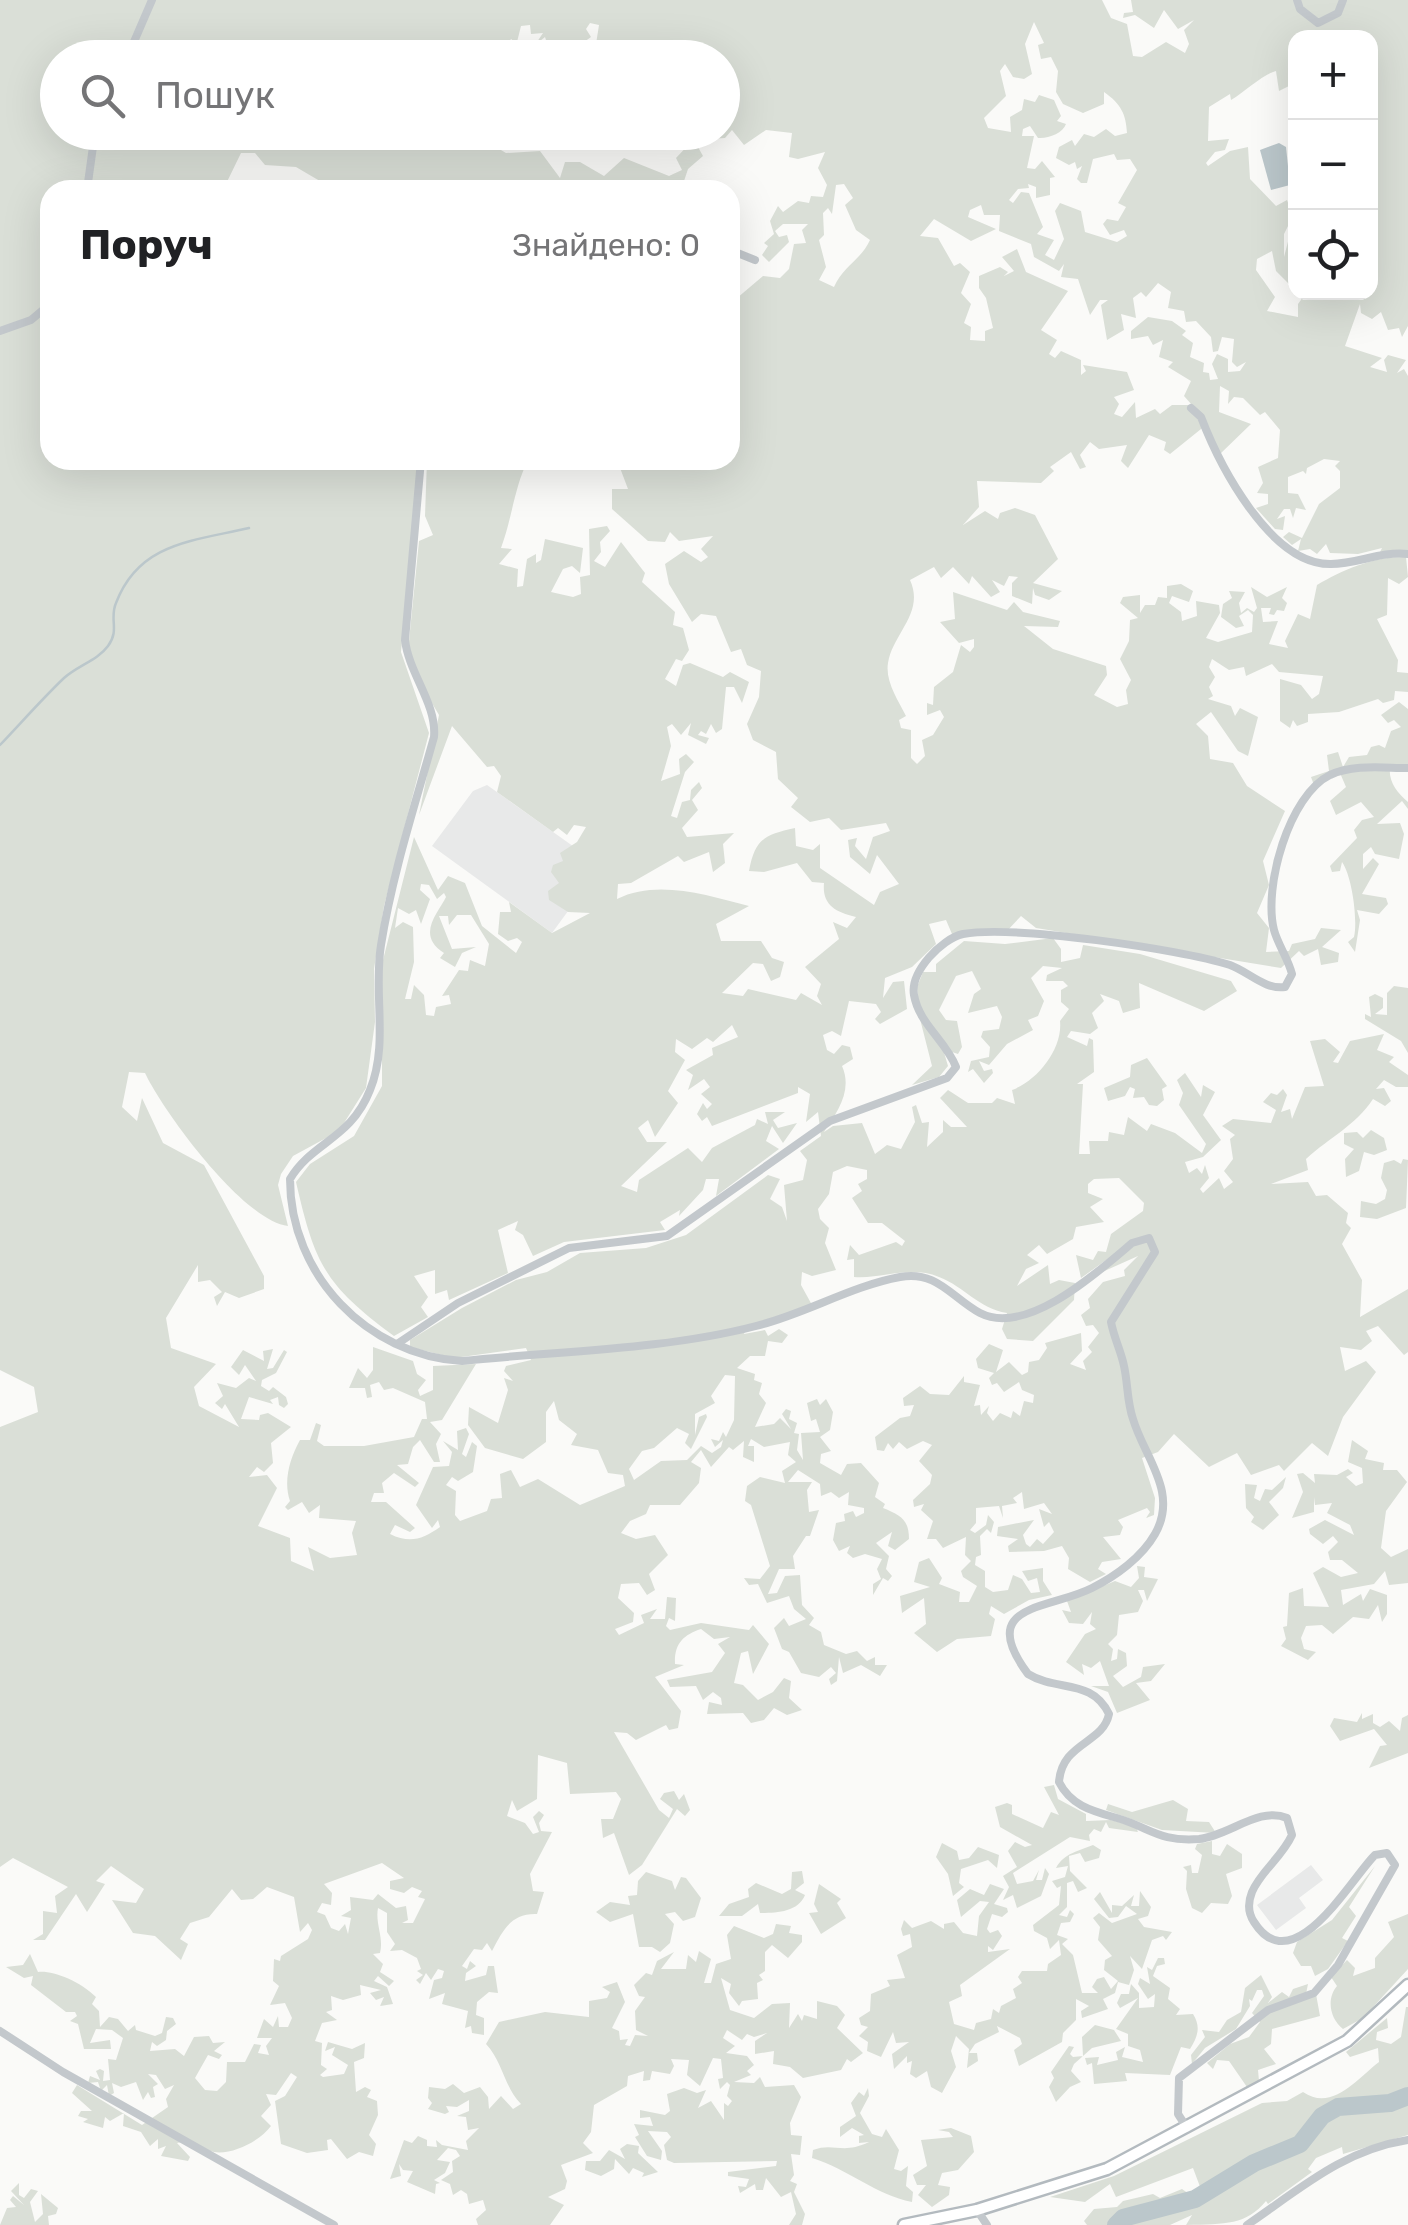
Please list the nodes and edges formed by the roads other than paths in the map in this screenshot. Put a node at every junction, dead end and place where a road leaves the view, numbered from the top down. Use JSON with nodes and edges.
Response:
{"nodes":[{"id":1,"x":152,"y":0,"type":"edge"},
{"id":2,"x":1297,"y":0,"type":"edge"},
{"id":3,"x":1343,"y":0,"type":"edge"},
{"id":4,"x":135,"y":40,"type":"edge"},
{"id":5,"x":92,"y":150,"type":"edge"},
{"id":6,"x":88,"y":180,"type":"edge"},
{"id":7,"x":740,"y":254,"type":"edge"},
{"id":8,"x":756,"y":260,"type":"dead end"},
{"id":9,"x":40,"y":312,"type":"edge"},
{"id":10,"x":0,"y":331,"type":"edge"},
{"id":11,"x":1191,"y":408,"type":"dead end"},
{"id":12,"x":421,"y":470,"type":"edge"},
{"id":13,"x":1408,"y":554,"type":"edge"},
{"id":14,"x":1408,"y":768,"type":"edge"},
{"id":15,"x":397,"y":1344,"type":"junction"},
{"id":16,"x":1408,"y":1984,"type":"edge"},
{"id":17,"x":0,"y":2032,"type":"edge"},
{"id":18,"x":1187,"y":2128,"type":"junction"},
{"id":19,"x":1408,"y":2140,"type":"edge"},
{"id":20,"x":977,"y":2210,"type":"junction"},
{"id":21,"x":334,"y":2225,"type":"edge"},
{"id":22,"x":904,"y":2225,"type":"edge"},
{"id":23,"x":986,"y":2225,"type":"edge"},
{"id":24,"x":1247,"y":2225,"type":"edge"}],
"edges":[{"from":1,"to":4,"type":"street"},
{"from":2,"to":3,"type":"street"},
{"from":5,"to":6,"type":"street"},
{"from":7,"to":8,"type":"street"},
{"from":9,"to":10,"type":"street"},
{"from":11,"to":13,"type":"street"},
{"from":12,"to":15,"type":"street"},
{"from":14,"to":15,"type":"street"},
{"from":15,"to":18,"type":"street"},
{"from":16,"to":18,"type":"main road"},
{"from":17,"to":21,"type":"street"},
{"from":18,"to":20,"type":"main road"},
{"from":19,"to":24,"type":"street"},
{"from":20,"to":22,"type":"main road"},
{"from":20,"to":23,"type":"street"}]}
